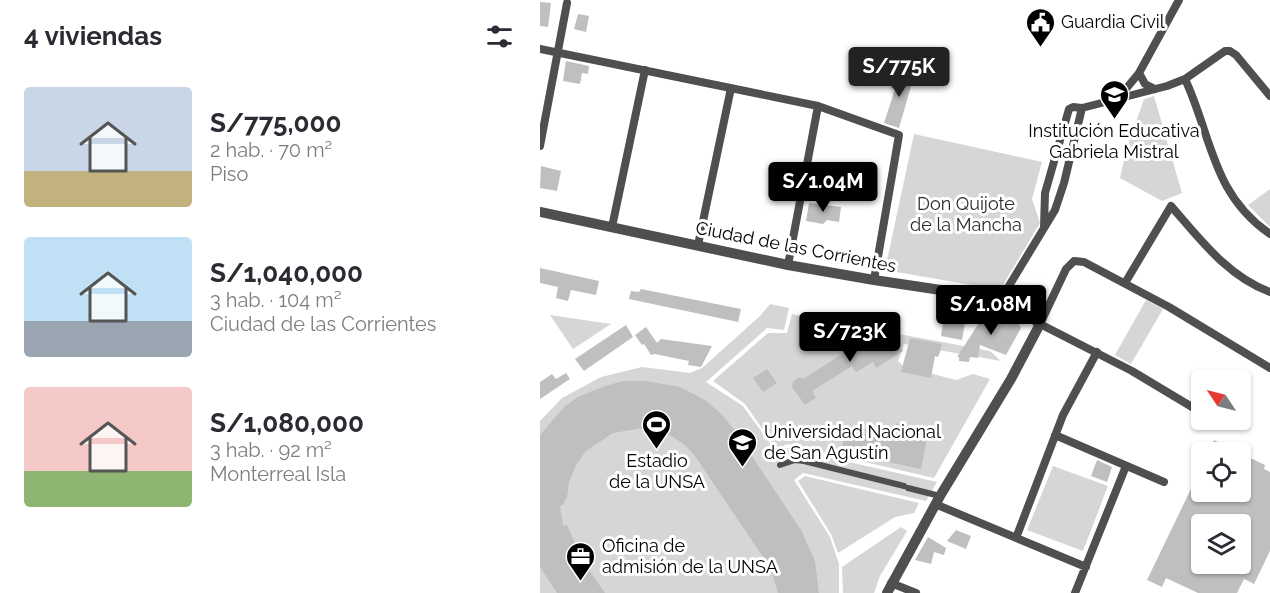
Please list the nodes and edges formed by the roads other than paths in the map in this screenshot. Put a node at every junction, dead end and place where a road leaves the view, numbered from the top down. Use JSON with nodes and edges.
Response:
{"nodes":[{"id":1,"x":1179,"y":0,"type":"edge"},
{"id":2,"x":567,"y":3,"type":"dead end"},
{"id":3,"x":540,"y":49,"type":"edge"},
{"id":4,"x":559,"y":53,"type":"junction"},
{"id":5,"x":645,"y":70,"type":"junction"},
{"id":6,"x":1139,"y":73,"type":"junction"},
{"id":7,"x":1185,"y":79,"type":"junction"},
{"id":8,"x":731,"y":88,"type":"junction"},
{"id":9,"x":1156,"y":89,"type":"junction"},
{"id":10,"x":1270,"y":96,"type":"edge"},
{"id":11,"x":1120,"y":97,"type":"junction"},
{"id":12,"x":818,"y":106,"type":"junction"},
{"id":13,"x":1082,"y":108,"type":"junction"},
{"id":14,"x":540,"y":146,"type":"edge"},
{"id":15,"x":540,"y":212,"type":"edge"},
{"id":16,"x":1044,"y":226,"type":"junction"},
{"id":17,"x":612,"y":227,"type":"junction"},
{"id":18,"x":1270,"y":234,"type":"edge"},
{"id":19,"x":698,"y":245,"type":"junction"},
{"id":20,"x":788,"y":265,"type":"junction"},
{"id":21,"x":874,"y":280,"type":"junction"},
{"id":22,"x":1125,"y":283,"type":"junction"},
{"id":23,"x":1270,"y":292,"type":"edge"},
{"id":24,"x":1001,"y":299,"type":"junction"},
{"id":25,"x":1040,"y":324,"type":"junction"},
{"id":26,"x":1097,"y":352,"type":"junction"},
{"id":27,"x":1270,"y":368,"type":"edge"},
{"id":28,"x":1191,"y":407,"type":"edge"},
{"id":29,"x":1055,"y":435,"type":"junction"},
{"id":30,"x":780,"y":465,"type":"dead end"},
{"id":31,"x":1126,"y":466,"type":"junction"},
{"id":32,"x":1164,"y":482,"type":"dead end"},
{"id":33,"x":938,"y":500,"type":"junction"},
{"id":34,"x":1016,"y":538,"type":"junction"},
{"id":35,"x":1086,"y":567,"type":"junction"},
{"id":36,"x":889,"y":588,"type":"edge"},
{"id":37,"x":916,"y":593,"type":"edge"},
{"id":38,"x":1075,"y":593,"type":"edge"}],
"edges":[{"from":1,"to":6,"type":"street"},
{"from":2,"to":4,"type":"street"},
{"from":3,"to":4,"type":"street"},
{"from":4,"to":5,"type":"street"},
{"from":4,"to":14,"type":"street"},
{"from":5,"to":8,"type":"street"},
{"from":5,"to":17,"type":"street"},
{"from":6,"to":9,"type":"street"},
{"from":6,"to":11,"type":"street"},
{"from":7,"to":9,"type":"street"},
{"from":7,"to":10,"type":"street"},
{"from":7,"to":18,"type":"street"},
{"from":8,"to":12,"type":"street"},
{"from":8,"to":19,"type":"street"},
{"from":9,"to":11,"type":"street"},
{"from":11,"to":13,"type":"street"},
{"from":12,"to":20,"type":"street"},
{"from":12,"to":21,"type":"street"},
{"from":13,"to":16,"type":"street"},
{"from":13,"to":16,"type":"street"},
{"from":15,"to":17,"type":"street","name":"Ciudad de las Corrientes"},
{"from":16,"to":24,"type":"street"},
{"from":17,"to":19,"type":"street","name":"Ciudad de las Corrientes"},
{"from":19,"to":20,"type":"street","name":"Ciudad de las Corrientes"},
{"from":20,"to":21,"type":"street","name":"Ciudad de las Corrientes"},
{"from":21,"to":24,"type":"street","name":"Ciudad de las Corrientes"},
{"from":22,"to":23,"type":"street"},
{"from":22,"to":25,"type":"street"},
{"from":22,"to":27,"type":"street"},
{"from":24,"to":25,"type":"street","name":"Ciudad de las Corrientes"},
{"from":25,"to":26,"type":"street"},
{"from":25,"to":33,"type":"street"},
{"from":26,"to":28,"type":"street"},
{"from":26,"to":29,"type":"street"},
{"from":29,"to":31,"type":"street"},
{"from":29,"to":34,"type":"street"},
{"from":30,"to":33,"type":"street"},
{"from":31,"to":32,"type":"street"},
{"from":31,"to":35,"type":"street"},
{"from":33,"to":34,"type":"street"},
{"from":33,"to":36,"type":"street"},
{"from":34,"to":35,"type":"street"},
{"from":35,"to":38,"type":"street"},
{"from":36,"to":37,"type":"street"}]}
